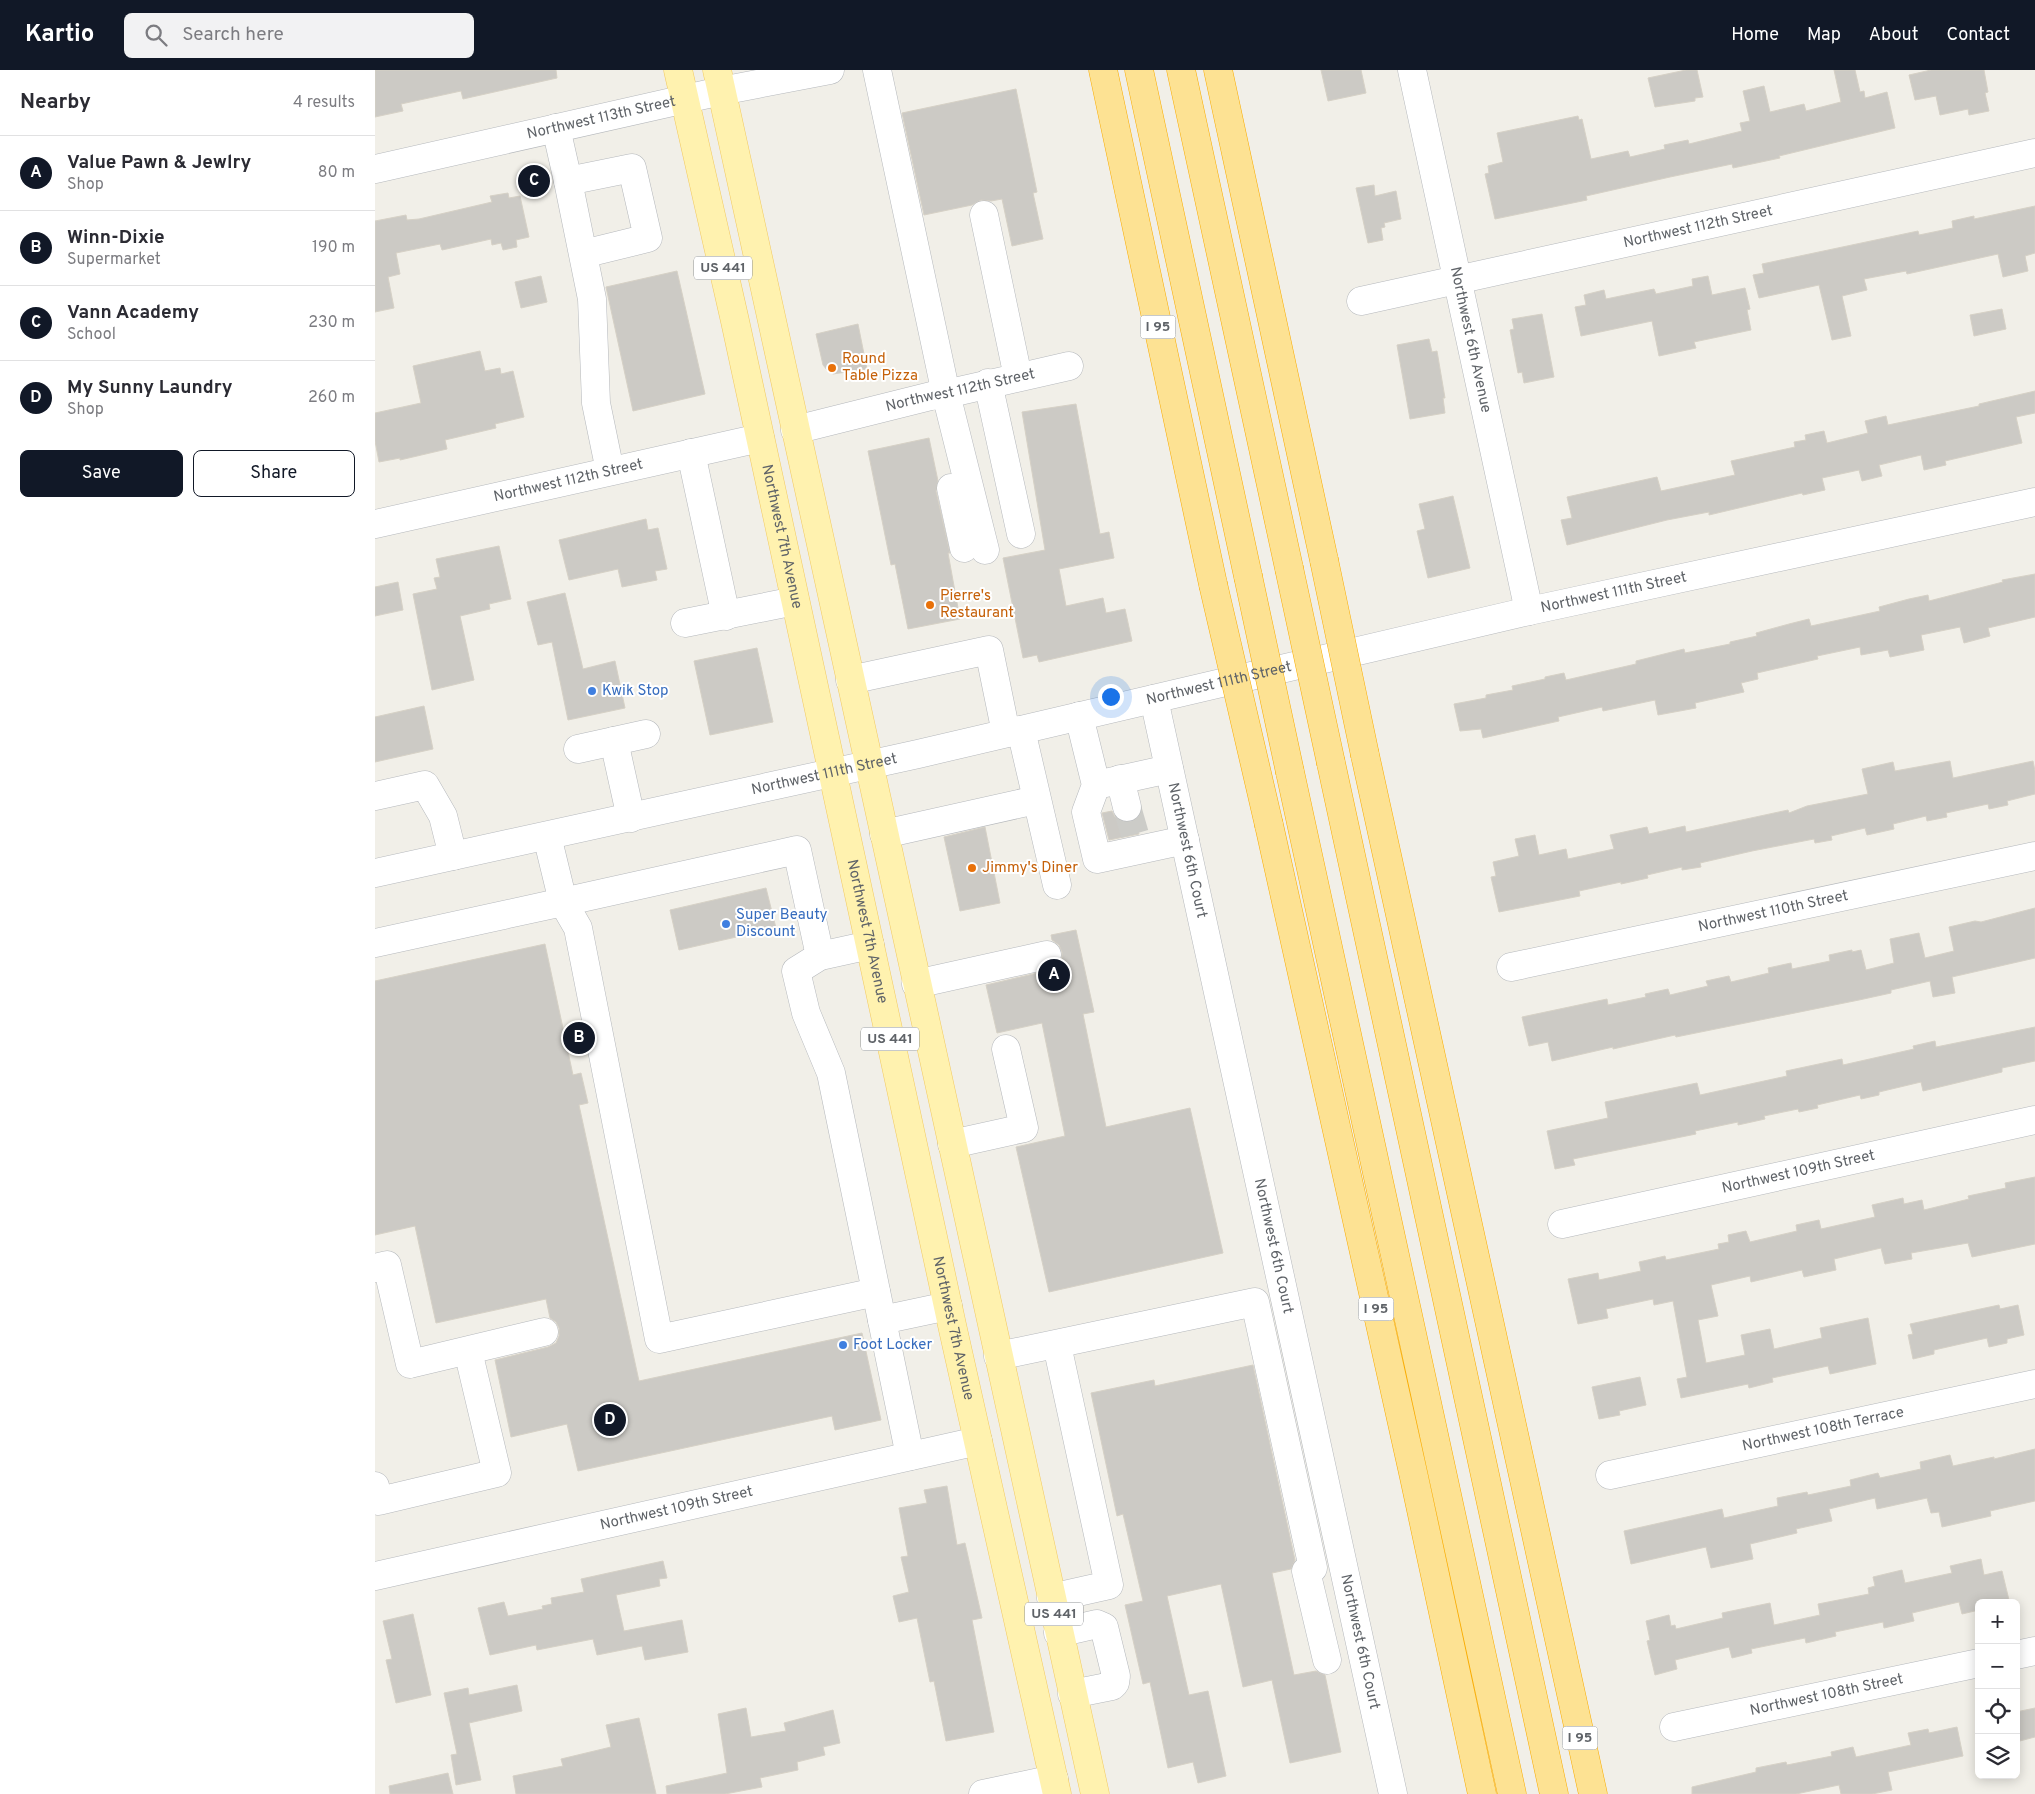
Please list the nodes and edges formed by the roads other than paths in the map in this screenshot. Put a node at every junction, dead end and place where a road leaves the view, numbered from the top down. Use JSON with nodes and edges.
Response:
{"nodes":[{"id":1,"x":678,"y":70,"type":"edge"},
{"id":2,"x":830,"y":70,"type":"edge"},
{"id":3,"x":877,"y":70,"type":"edge"},
{"id":4,"x":1103,"y":70,"type":"edge"},
{"id":5,"x":1139,"y":70,"type":"edge"},
{"id":6,"x":1181,"y":70,"type":"edge"},
{"id":7,"x":1218,"y":70,"type":"edge"},
{"id":8,"x":1412,"y":70,"type":"edge"},
{"id":9,"x":719,"y":81,"type":"edge"},
{"id":10,"x":685,"y":100,"type":"junction"},
{"id":11,"x":557,"y":128,"type":"junction"},
{"id":12,"x":2035,"y":153,"type":"edge"},
{"id":13,"x":375,"y":169,"type":"edge"},
{"id":14,"x":567,"y":181,"type":"junction"},
{"id":15,"x":984,"y":214,"type":"dead end"},
{"id":16,"x":583,"y":254,"type":"junction"},
{"id":17,"x":725,"y":280,"type":"junction"},
{"id":18,"x":1458,"y":280,"type":"junction"},
{"id":19,"x":1361,"y":300,"type":"dead end"},
{"id":20,"x":1069,"y":366,"type":"dead end"},
{"id":21,"x":1018,"y":377,"type":"junction"},
{"id":22,"x":988,"y":383,"type":"junction"},
{"id":23,"x":939,"y":395,"type":"junction"},
{"id":24,"x":795,"y":430,"type":"junction"},
{"id":25,"x":760,"y":438,"type":"junction"},
{"id":26,"x":691,"y":453,"type":"junction"},
{"id":27,"x":610,"y":471,"type":"junction"},
{"id":28,"x":2035,"y":502,"type":"edge"},
{"id":29,"x":375,"y":524,"type":"edge"},
{"id":30,"x":1021,"y":534,"type":"dead end"},
{"id":31,"x":975,"y":549,"type":"dead end"},
{"id":32,"x":795,"y":601,"type":"junction"},
{"id":33,"x":1529,"y":611,"type":"junction"},
{"id":34,"x":726,"y":616,"type":"junction"},
{"id":35,"x":685,"y":624,"type":"dead end"},
{"id":36,"x":850,"y":680,"type":"junction"},
{"id":37,"x":1154,"y":699,"type":"junction"},
{"id":38,"x":1079,"y":716,"type":"junction"},
{"id":39,"x":1013,"y":731,"type":"junction"},
{"id":40,"x":646,"y":734,"type":"dead end"},
{"id":41,"x":614,"y":741,"type":"junction"},
{"id":42,"x":578,"y":749,"type":"dead end"},
{"id":43,"x":868,"y":765,"type":"junction"},
{"id":44,"x":1169,"y":769,"type":"junction"},
{"id":45,"x":832,"y":773,"type":"junction"},
{"id":46,"x":1108,"y":782,"type":"junction"},
{"id":47,"x":375,"y":796,"type":"edge"},
{"id":48,"x":1037,"y":800,"type":"junction"},
{"id":49,"x":1127,"y":807,"type":"tunnel mouth"},
{"id":50,"x":631,"y":818,"type":"junction"},
{"id":51,"x":884,"y":834,"type":"junction"},
{"id":52,"x":547,"y":836,"type":"junction"},
{"id":53,"x":1185,"y":840,"type":"junction"},
{"id":54,"x":453,"y":856,"type":"junction"},
{"id":55,"x":2035,"y":856,"type":"edge"},
{"id":56,"x":375,"y":873,"type":"edge"},
{"id":57,"x":1057,"y":885,"type":"dead end"},
{"id":58,"x":563,"y":902,"type":"junction"},
{"id":59,"x":375,"y":943,"type":"edge"},
{"id":60,"x":870,"y":945,"type":"junction"},
{"id":61,"x":1047,"y":955,"type":"dead end"},
{"id":62,"x":820,"y":956,"type":"junction"},
{"id":63,"x":1511,"y":967,"type":"dead end"},
{"id":64,"x":916,"y":984,"type":"junction"},
{"id":65,"x":1006,"y":1049,"type":"dead end"},
{"id":66,"x":2035,"y":1120,"type":"edge"},
{"id":67,"x":952,"y":1144,"type":"junction"},
{"id":68,"x":924,"y":1196,"type":"junction"},
{"id":69,"x":1561,"y":1224,"type":"dead end"},
{"id":70,"x":375,"y":1268,"type":"edge"},
{"id":71,"x":876,"y":1292,"type":"junction"},
{"id":72,"x":948,"y":1306,"type":"junction"},
{"id":73,"x":882,"y":1320,"type":"junction"},
{"id":74,"x":544,"y":1332,"type":"dead end"},
{"id":75,"x":1057,"y":1344,"type":"junction"},
{"id":76,"x":468,"y":1351,"type":"junction"},
{"id":77,"x":998,"y":1356,"type":"junction"},
{"id":78,"x":2035,"y":1384,"type":"edge"},
{"id":79,"x":978,"y":1441,"type":"junction"},
{"id":80,"x":910,"y":1456,"type":"junction"},
{"id":81,"x":1610,"y":1474,"type":"dead end"},
{"id":82,"x":375,"y":1486,"type":"edge"},
{"id":83,"x":375,"y":1576,"type":"edge"},
{"id":84,"x":1350,"y":1597,"type":"junction"},
{"id":85,"x":1051,"y":1598,"type":"junction"},
{"id":86,"x":1314,"y":1607,"type":"junction"},
{"id":87,"x":1058,"y":1632,"type":"junction"},
{"id":88,"x":2035,"y":1651,"type":"edge"},
{"id":89,"x":2020,"y":1654,"type":"edge"},
{"id":90,"x":1327,"y":1660,"type":"dead end"},
{"id":91,"x":1975,"y":1664,"type":"edge"},
{"id":92,"x":1567,"y":1681,"type":"junction"},
{"id":93,"x":1072,"y":1694,"type":"junction"},
{"id":94,"x":1674,"y":1727,"type":"dead end"},
{"id":95,"x":1056,"y":1786,"type":"edge"},
{"id":96,"x":1388,"y":1793,"type":"edge"},
{"id":97,"x":983,"y":1794,"type":"edge"},
{"id":98,"x":1095,"y":1794,"type":"edge"},
{"id":99,"x":1482,"y":1794,"type":"edge"},
{"id":100,"x":1512,"y":1794,"type":"edge"},
{"id":101,"x":1553,"y":1794,"type":"edge"},
{"id":102,"x":1593,"y":1794,"type":"edge"},
{"id":103,"x":1607,"y":1794,"type":"edge"}],
"edges":[{"from":1,"to":10,"type":"main road","name":"Northwest 7th Avenue","number":"US 441"},
{"from":2,"to":9,"type":"street","name":"Northwest 113th Street"},
{"from":3,"to":23,"type":"street"},
{"from":4,"to":99,"type":"highway","number":"I 95","bridge":true},
{"from":5,"to":100,"type":"highway","bridge":true},
{"from":6,"to":101,"type":"highway","bridge":true},
{"from":7,"to":92,"type":"highway","number":"I 95","bridge":true},
{"from":8,"to":18,"type":"street","name":"Northwest 6th Avenue"},
{"from":9,"to":10,"type":"street","name":"Northwest 113th Street"},
{"from":9,"to":24,"type":"main road","number":"US 441"},
{"from":10,"to":11,"type":"street","name":"Northwest 113th Street"},
{"from":10,"to":17,"type":"main road","name":"Northwest 7th Avenue","number":"US 441"},
{"from":11,"to":13,"type":"street","name":"Northwest 113th Street"},
{"from":11,"to":14,"type":"street"},
{"from":12,"to":18,"type":"street","name":"Northwest 112th Street"},
{"from":14,"to":16,"type":"street"},
{"from":14,"to":16,"type":"street"},
{"from":15,"to":21,"type":"street"},
{"from":16,"to":27,"type":"street"},
{"from":17,"to":24,"type":"main road"},
{"from":17,"to":25,"type":"main road","name":"Northwest 7th Avenue","number":"US 441"},
{"from":18,"to":19,"type":"street","name":"Northwest 112th Street"},
{"from":18,"to":33,"type":"street","name":"Northwest 6th Avenue"},
{"from":20,"to":21,"type":"street","name":"Northwest 112th Street"},
{"from":21,"to":22,"type":"street","name":"Northwest 112th Street"},
{"from":22,"to":23,"type":"street","name":"Northwest 112th Street"},
{"from":22,"to":30,"type":"street"},
{"from":23,"to":24,"type":"street","name":"Northwest 112th Street"},
{"from":23,"to":31,"type":"street"},
{"from":24,"to":36,"type":"main road","number":"US 441"},
{"from":25,"to":26,"type":"street","name":"Northwest 112th Street"},
{"from":25,"to":32,"type":"main road","name":"Northwest 7th Avenue","number":"US 441"},
{"from":26,"to":27,"type":"street","name":"Northwest 112th Street"},
{"from":26,"to":34,"type":"street"},
{"from":27,"to":29,"type":"street","name":"Northwest 112th Street"},
{"from":28,"to":33,"type":"street","name":"Northwest 111th Street"},
{"from":32,"to":34,"type":"street"},
{"from":32,"to":45,"type":"main road","name":"Northwest 7th Avenue","number":"US 441"},
{"from":33,"to":37,"type":"street","name":"Northwest 111th Street"},
{"from":34,"to":35,"type":"street"},
{"from":36,"to":39,"type":"street"},
{"from":36,"to":43,"type":"main road","number":"US 441"},
{"from":37,"to":38,"type":"street","name":"Northwest 111th Street"},
{"from":37,"to":44,"type":"street","name":"Northwest 6th Court"},
{"from":38,"to":39,"type":"street","name":"Northwest 111th Street"},
{"from":38,"to":46,"type":"street"},
{"from":39,"to":43,"type":"street","name":"Northwest 111th Street"},
{"from":39,"to":48,"type":"street"},
{"from":40,"to":41,"type":"street"},
{"from":41,"to":42,"type":"street"},
{"from":41,"to":50,"type":"street"},
{"from":43,"to":45,"type":"street","name":"Northwest 111th Street"},
{"from":43,"to":51,"type":"main road","number":"US 441"},
{"from":44,"to":46,"type":"street"},
{"from":44,"to":53,"type":"street","name":"Northwest 6th Court"},
{"from":45,"to":50,"type":"street","name":"Northwest 111th Street"},
{"from":45,"to":60,"type":"main road","name":"Northwest 7th Avenue","number":"US 441"},
{"from":46,"to":49,"type":"street"},
{"from":46,"to":53,"type":"street"},
{"from":47,"to":54,"type":"street"},
{"from":48,"to":51,"type":"street"},
{"from":48,"to":57,"type":"street"},
{"from":50,"to":52,"type":"street","name":"Northwest 111th Street"},
{"from":51,"to":64,"type":"main road","number":"US 441"},
{"from":52,"to":54,"type":"street","name":"Northwest 111th Street"},
{"from":52,"to":58,"type":"street"},
{"from":53,"to":84,"type":"street","name":"Northwest 6th Court"},
{"from":54,"to":56,"type":"street","name":"Northwest 111th Street"},
{"from":55,"to":63,"type":"street","name":"Northwest 110th Street"},
{"from":58,"to":59,"type":"street"},
{"from":58,"to":62,"type":"street"},
{"from":58,"to":71,"type":"street"},
{"from":60,"to":62,"type":"street"},
{"from":60,"to":68,"type":"main road","name":"Northwest 7th Avenue","number":"US 441"},
{"from":61,"to":64,"type":"street"},
{"from":62,"to":71,"type":"street"},
{"from":64,"to":67,"type":"main road","number":"US 441"},
{"from":65,"to":67,"type":"street"},
{"from":66,"to":69,"type":"street","name":"Northwest 109th Street"},
{"from":67,"to":77,"type":"main road","number":"US 441"},
{"from":68,"to":72,"type":"main road","name":"Northwest 7th Avenue","number":"US 441"},
{"from":68,"to":77,"type":"main road"},
{"from":70,"to":76,"type":"street"},
{"from":71,"to":73,"type":"street"},
{"from":72,"to":73,"type":"street"},
{"from":72,"to":79,"type":"main road","name":"Northwest 7th Avenue","number":"US 441"},
{"from":73,"to":80,"type":"street"},
{"from":74,"to":76,"type":"street"},
{"from":75,"to":77,"type":"street"},
{"from":75,"to":85,"type":"street"},
{"from":75,"to":86,"type":"street"},
{"from":76,"to":82,"type":"street"},
{"from":77,"to":85,"type":"main road","number":"US 441"},
{"from":78,"to":81,"type":"street","name":"Northwest 108th Terrace"},
{"from":79,"to":80,"type":"street","name":"Northwest 109th Street"},
{"from":79,"to":85,"type":"main road"},
{"from":79,"to":95,"type":"main road","name":"Northwest 7th Avenue","number":"US 441"},
{"from":80,"to":83,"type":"street","name":"Northwest 109th Street"},
{"from":84,"to":86,"type":"street"},
{"from":84,"to":96,"type":"street","name":"Northwest 6th Court"},
{"from":85,"to":87,"type":"main road","number":"US 441"},
{"from":86,"to":90,"type":"street"},
{"from":87,"to":93,"type":"main road","number":"US 441"},
{"from":87,"to":93,"type":"street"},
{"from":88,"to":89,"type":"street"},
{"from":91,"to":94,"type":"street","name":"Northwest 108th Street"},
{"from":92,"to":102,"type":"highway","number":"I 95"},
{"from":92,"to":103,"type":"highway"},
{"from":93,"to":98,"type":"main road","number":"US 441"},
{"from":95,"to":97,"type":"street"}]}
